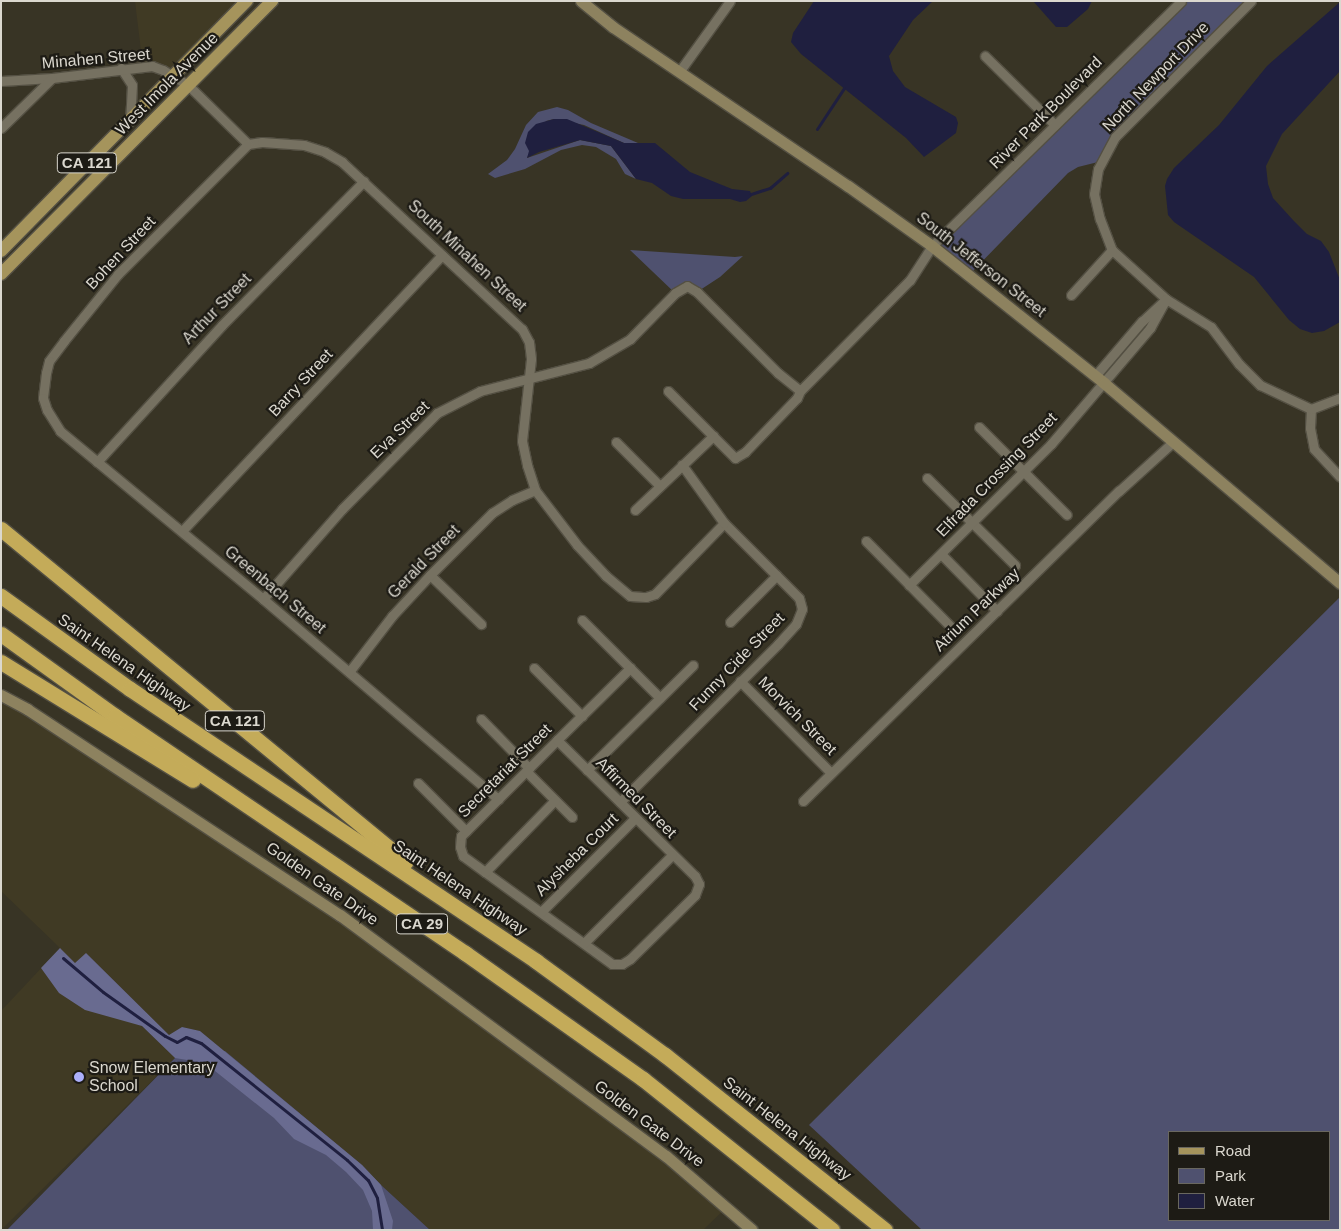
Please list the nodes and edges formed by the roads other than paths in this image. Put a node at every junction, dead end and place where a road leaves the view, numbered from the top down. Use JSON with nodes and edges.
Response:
{"nodes":[{"id":1,"x":246,"y":1,"type":"edge"},
{"id":2,"x":272,"y":1,"type":"edge"},
{"id":3,"x":581,"y":1,"type":"edge"},
{"id":4,"x":730,"y":1,"type":"edge"},
{"id":5,"x":1181,"y":1,"type":"edge"},
{"id":6,"x":1251,"y":1,"type":"edge"},
{"id":7,"x":985,"y":56,"type":"dead end"},
{"id":8,"x":121,"y":68,"type":"junction"},
{"id":9,"x":679,"y":72,"type":"junction"},
{"id":10,"x":173,"y":76,"type":"junction"},
{"id":11,"x":52,"y":78,"type":"junction"},
{"id":12,"x":1,"y":80,"type":"edge"},
{"id":13,"x":188,"y":85,"type":"junction"},
{"id":14,"x":130,"y":120,"type":"junction"},
{"id":15,"x":1055,"y":125,"type":"junction"},
{"id":16,"x":1,"y":128,"type":"edge"},
{"id":17,"x":248,"y":144,"type":"junction"},
{"id":18,"x":364,"y":181,"type":"junction"},
{"id":19,"x":932,"y":246,"type":"junction"},
{"id":20,"x":1112,"y":250,"type":"junction"},
{"id":21,"x":1,"y":251,"type":"edge"},
{"id":22,"x":442,"y":255,"type":"junction"},
{"id":23,"x":1,"y":274,"type":"edge"},
{"id":24,"x":1071,"y":295,"type":"dead end"},
{"id":25,"x":1166,"y":299,"type":"junction"},
{"id":26,"x":530,"y":377,"type":"junction"},
{"id":27,"x":1100,"y":379,"type":"junction"},
{"id":28,"x":800,"y":391,"type":"junction"},
{"id":29,"x":668,"y":392,"type":"dead end"},
{"id":30,"x":43,"y":398,"type":"joint"},
{"id":31,"x":1340,"y":398,"type":"edge"},
{"id":32,"x":1311,"y":408,"type":"junction"},
{"id":33,"x":979,"y":427,"type":"dead end"},
{"id":34,"x":713,"y":436,"type":"junction"},
{"id":35,"x":616,"y":442,"type":"dead end"},
{"id":36,"x":1172,"y":442,"type":"junction"},
{"id":37,"x":97,"y":462,"type":"junction"},
{"id":38,"x":682,"y":465,"type":"junction"},
{"id":39,"x":1024,"y":473,"type":"junction"},
{"id":40,"x":1340,"y":477,"type":"edge"},
{"id":41,"x":927,"y":478,"type":"dead end"},
{"id":42,"x":660,"y":486,"type":"junction"},
{"id":43,"x":536,"y":490,"type":"junction"},
{"id":44,"x":635,"y":510,"type":"dead end"},
{"id":45,"x":1067,"y":515,"type":"dead end"},
{"id":46,"x":972,"y":522,"type":"junction"},
{"id":47,"x":724,"y":523,"type":"junction"},
{"id":48,"x":1,"y":529,"type":"edge"},
{"id":49,"x":182,"y":531,"type":"junction"},
{"id":50,"x":866,"y":542,"type":"dead end"},
{"id":51,"x":941,"y":554,"type":"junction"},
{"id":52,"x":1015,"y":565,"type":"dead end"},
{"id":53,"x":430,"y":575,"type":"junction"},
{"id":54,"x":776,"y":575,"type":"junction"},
{"id":55,"x":1340,"y":583,"type":"edge"},
{"id":56,"x":909,"y":585,"type":"junction"},
{"id":57,"x":1,"y":596,"type":"edge"},
{"id":58,"x":264,"y":599,"type":"junction"},
{"id":59,"x":997,"y":611,"type":"junction"},
{"id":60,"x":582,"y":620,"type":"dead end"},
{"id":61,"x":730,"y":622,"type":"dead end"},
{"id":62,"x":481,"y":624,"type":"dead end"},
{"id":63,"x":952,"y":628,"type":"dead end"},
{"id":64,"x":1,"y":634,"type":"edge"},
{"id":65,"x":1,"y":662,"type":"edge"},
{"id":66,"x":693,"y":665,"type":"dead end"},
{"id":67,"x":534,"y":668,"type":"dead end"},
{"id":68,"x":630,"y":668,"type":"junction"},
{"id":69,"x":349,"y":672,"type":"junction"},
{"id":70,"x":740,"y":681,"type":"junction"},
{"id":71,"x":1,"y":695,"type":"edge"},
{"id":72,"x":660,"y":698,"type":"junction"},
{"id":73,"x":582,"y":716,"type":"junction"},
{"id":74,"x":481,"y":719,"type":"dead end"},
{"id":75,"x":557,"y":740,"type":"junction"},
{"id":76,"x":528,"y":770,"type":"junction"},
{"id":77,"x":587,"y":770,"type":"junction"},
{"id":78,"x":832,"y":772,"type":"junction"},
{"id":79,"x":418,"y":783,"type":"dead end"},
{"id":80,"x":498,"y":799,"type":"junction"},
{"id":81,"x":555,"y":800,"type":"junction"},
{"id":82,"x":803,"y":801,"type":"dead end"},
{"id":83,"x":620,"y":802,"type":"junction"},
{"id":84,"x":572,"y":817,"type":"dead end"},
{"id":85,"x":635,"y":818,"type":"junction"},
{"id":86,"x":466,"y":831,"type":"junction"},
{"id":87,"x":672,"y":856,"type":"junction"},
{"id":88,"x":485,"y":872,"type":"junction"},
{"id":89,"x":541,"y":912,"type":"junction"},
{"id":90,"x":469,"y":914,"type":"junction"},
{"id":91,"x":430,"y":930,"type":"junction"},
{"id":92,"x":584,"y":943,"type":"junction"},
{"id":93,"x":612,"y":964,"type":"joint"},
{"id":94,"x":752,"y":1230,"type":"edge"},
{"id":95,"x":832,"y":1230,"type":"edge"},
{"id":96,"x":885,"y":1230,"type":"edge"}],
"edges":[{"from":1,"to":10,"type":"main road","name":"West Imola Avenue","number":"CA 121"},
{"from":2,"to":13,"type":"main road","name":"West Imola Avenue","number":"CA 121"},
{"from":3,"to":9,"type":"street","name":"South Jefferson Street"},
{"from":4,"to":9,"type":"street"},
{"from":5,"to":15,"type":"street","name":"River Park Boulevard"},
{"from":6,"to":20,"type":"street","name":"North Newport Drive"},
{"from":7,"to":15,"type":"street"},
{"from":8,"to":10,"type":"street","name":"Minahen Street"},
{"from":8,"to":11,"type":"street","name":"Minahen Street"},
{"from":8,"to":14,"type":"street"},
{"from":9,"to":19,"type":"street","name":"South Jefferson Street"},
{"from":10,"to":13,"type":"street","name":"Minahen Street"},
{"from":10,"to":14,"type":"main road","name":"West Imola Avenue","number":"CA 121"},
{"from":11,"to":12,"type":"street","name":"Minahen Street"},
{"from":11,"to":16,"type":"street"},
{"from":13,"to":17,"type":"street"},
{"from":13,"to":23,"type":"main road","name":"West Imola Avenue","number":"CA 121"},
{"from":14,"to":21,"type":"main road","name":"West Imola Avenue","number":"CA 121"},
{"from":15,"to":19,"type":"street","name":"River Park Boulevard"},
{"from":17,"to":18,"type":"street","name":"South Minahen Street"},
{"from":17,"to":30,"type":"street","name":"Bohen Street"},
{"from":18,"to":22,"type":"street","name":"South Minahen Street"},
{"from":18,"to":37,"type":"street","name":"Arthur Street"},
{"from":19,"to":27,"type":"street","name":"South Jefferson Street"},
{"from":19,"to":28,"type":"street","name":"River Park Boulevard"},
{"from":20,"to":24,"type":"street"},
{"from":20,"to":25,"type":"street","name":"North Newport Drive"},
{"from":22,"to":26,"type":"street","name":"South Minahen Street"},
{"from":22,"to":49,"type":"street","name":"Barry Street"},
{"from":25,"to":27,"type":"street","name":"Elfrada Crossing Street"},
{"from":25,"to":32,"type":"street","name":"North Newport Drive"},
{"from":26,"to":28,"type":"street","name":"Eva Street"},
{"from":26,"to":43,"type":"street","name":"South Minahen Street"},
{"from":26,"to":58,"type":"street","name":"Eva Street"},
{"from":27,"to":36,"type":"street","name":"South Jefferson Street"},
{"from":27,"to":39,"type":"street","name":"Elfrada Crossing Street"},
{"from":28,"to":34,"type":"street","name":"River Park Boulevard"},
{"from":29,"to":34,"type":"street"},
{"from":30,"to":37,"type":"street","name":"Greenbach Street"},
{"from":31,"to":32,"type":"street"},
{"from":32,"to":40,"type":"street"},
{"from":33,"to":39,"type":"street"},
{"from":34,"to":38,"type":"street"},
{"from":35,"to":42,"type":"street"},
{"from":36,"to":55,"type":"street","name":"South Jefferson Street"},
{"from":36,"to":59,"type":"street","name":"Atrium Parkway"},
{"from":37,"to":49,"type":"street","name":"Greenbach Street"},
{"from":38,"to":42,"type":"street"},
{"from":38,"to":47,"type":"street","name":"Funny Cide Street"},
{"from":39,"to":45,"type":"street"},
{"from":39,"to":46,"type":"street","name":"Elfrada Crossing Street"},
{"from":41,"to":46,"type":"street"},
{"from":42,"to":44,"type":"street"},
{"from":43,"to":47,"type":"street","name":"South Minahen Street"},
{"from":43,"to":53,"type":"street","name":"Gerald Street"},
{"from":46,"to":51,"type":"street","name":"Elfrada Crossing Street"},
{"from":46,"to":52,"type":"street"},
{"from":47,"to":54,"type":"street","name":"Funny Cide Street"},
{"from":48,"to":90,"type":"highway","number":"CA 121"},
{"from":49,"to":58,"type":"street","name":"Greenbach Street"},
{"from":50,"to":56,"type":"street"},
{"from":51,"to":56,"type":"street","name":"Elfrada Crossing Street"},
{"from":51,"to":59,"type":"street"},
{"from":53,"to":62,"type":"street"},
{"from":53,"to":69,"type":"street","name":"Gerald Street"},
{"from":54,"to":61,"type":"street"},
{"from":54,"to":70,"type":"street","name":"Funny Cide Street"},
{"from":56,"to":63,"type":"street"},
{"from":57,"to":90,"type":"highway","name":"Saint Helena Highway","number":"CA 29"},
{"from":58,"to":69,"type":"street","name":"Greenbach Street"},
{"from":59,"to":78,"type":"street","name":"Atrium Parkway"},
{"from":60,"to":68,"type":"street"},
{"from":64,"to":91,"type":"highway","number":"CA 29"},
{"from":65,"to":91,"type":"highway"},
{"from":66,"to":72,"type":"street"},
{"from":67,"to":73,"type":"street"},
{"from":68,"to":72,"type":"street"},
{"from":68,"to":73,"type":"street","name":"Secretariat Street"},
{"from":69,"to":80,"type":"street","name":"Greenbach Street"},
{"from":70,"to":78,"type":"street","name":"Morvich Street"},
{"from":70,"to":83,"type":"street","name":"Funny Cide Street"},
{"from":71,"to":94,"type":"street","name":"Golden Gate Drive"},
{"from":72,"to":77,"type":"street"},
{"from":73,"to":75,"type":"street","name":"Secretariat Street"},
{"from":74,"to":76,"type":"street"},
{"from":75,"to":76,"type":"street","name":"Secretariat Street"},
{"from":75,"to":77,"type":"street","name":"Affirmed Street"},
{"from":76,"to":80,"type":"street","name":"Secretariat Street"},
{"from":76,"to":81,"type":"street"},
{"from":77,"to":83,"type":"street","name":"Affirmed Street"},
{"from":78,"to":82,"type":"street","name":"Atrium Parkway"},
{"from":79,"to":86,"type":"street"},
{"from":80,"to":86,"type":"street","name":"Secretariat Street"},
{"from":81,"to":84,"type":"street"},
{"from":81,"to":88,"type":"street"},
{"from":83,"to":85,"type":"street","name":"Affirmed Street"},
{"from":85,"to":87,"type":"street","name":"Affirmed Street"},
{"from":85,"to":89,"type":"street","name":"Alysheba Court"},
{"from":86,"to":88,"type":"street","name":"Secretariat Street"},
{"from":87,"to":92,"type":"street"},
{"from":87,"to":93,"type":"street","name":"Affirmed Street"},
{"from":88,"to":89,"type":"street","name":"Secretariat Street"},
{"from":89,"to":92,"type":"street","name":"Secretariat Street"},
{"from":90,"to":96,"type":"highway","name":"Saint Helena Highway","number":"CA 29"},
{"from":91,"to":95,"type":"highway","number":"CA 29"},
{"from":92,"to":93,"type":"street","name":"Secretariat Street"}]}
